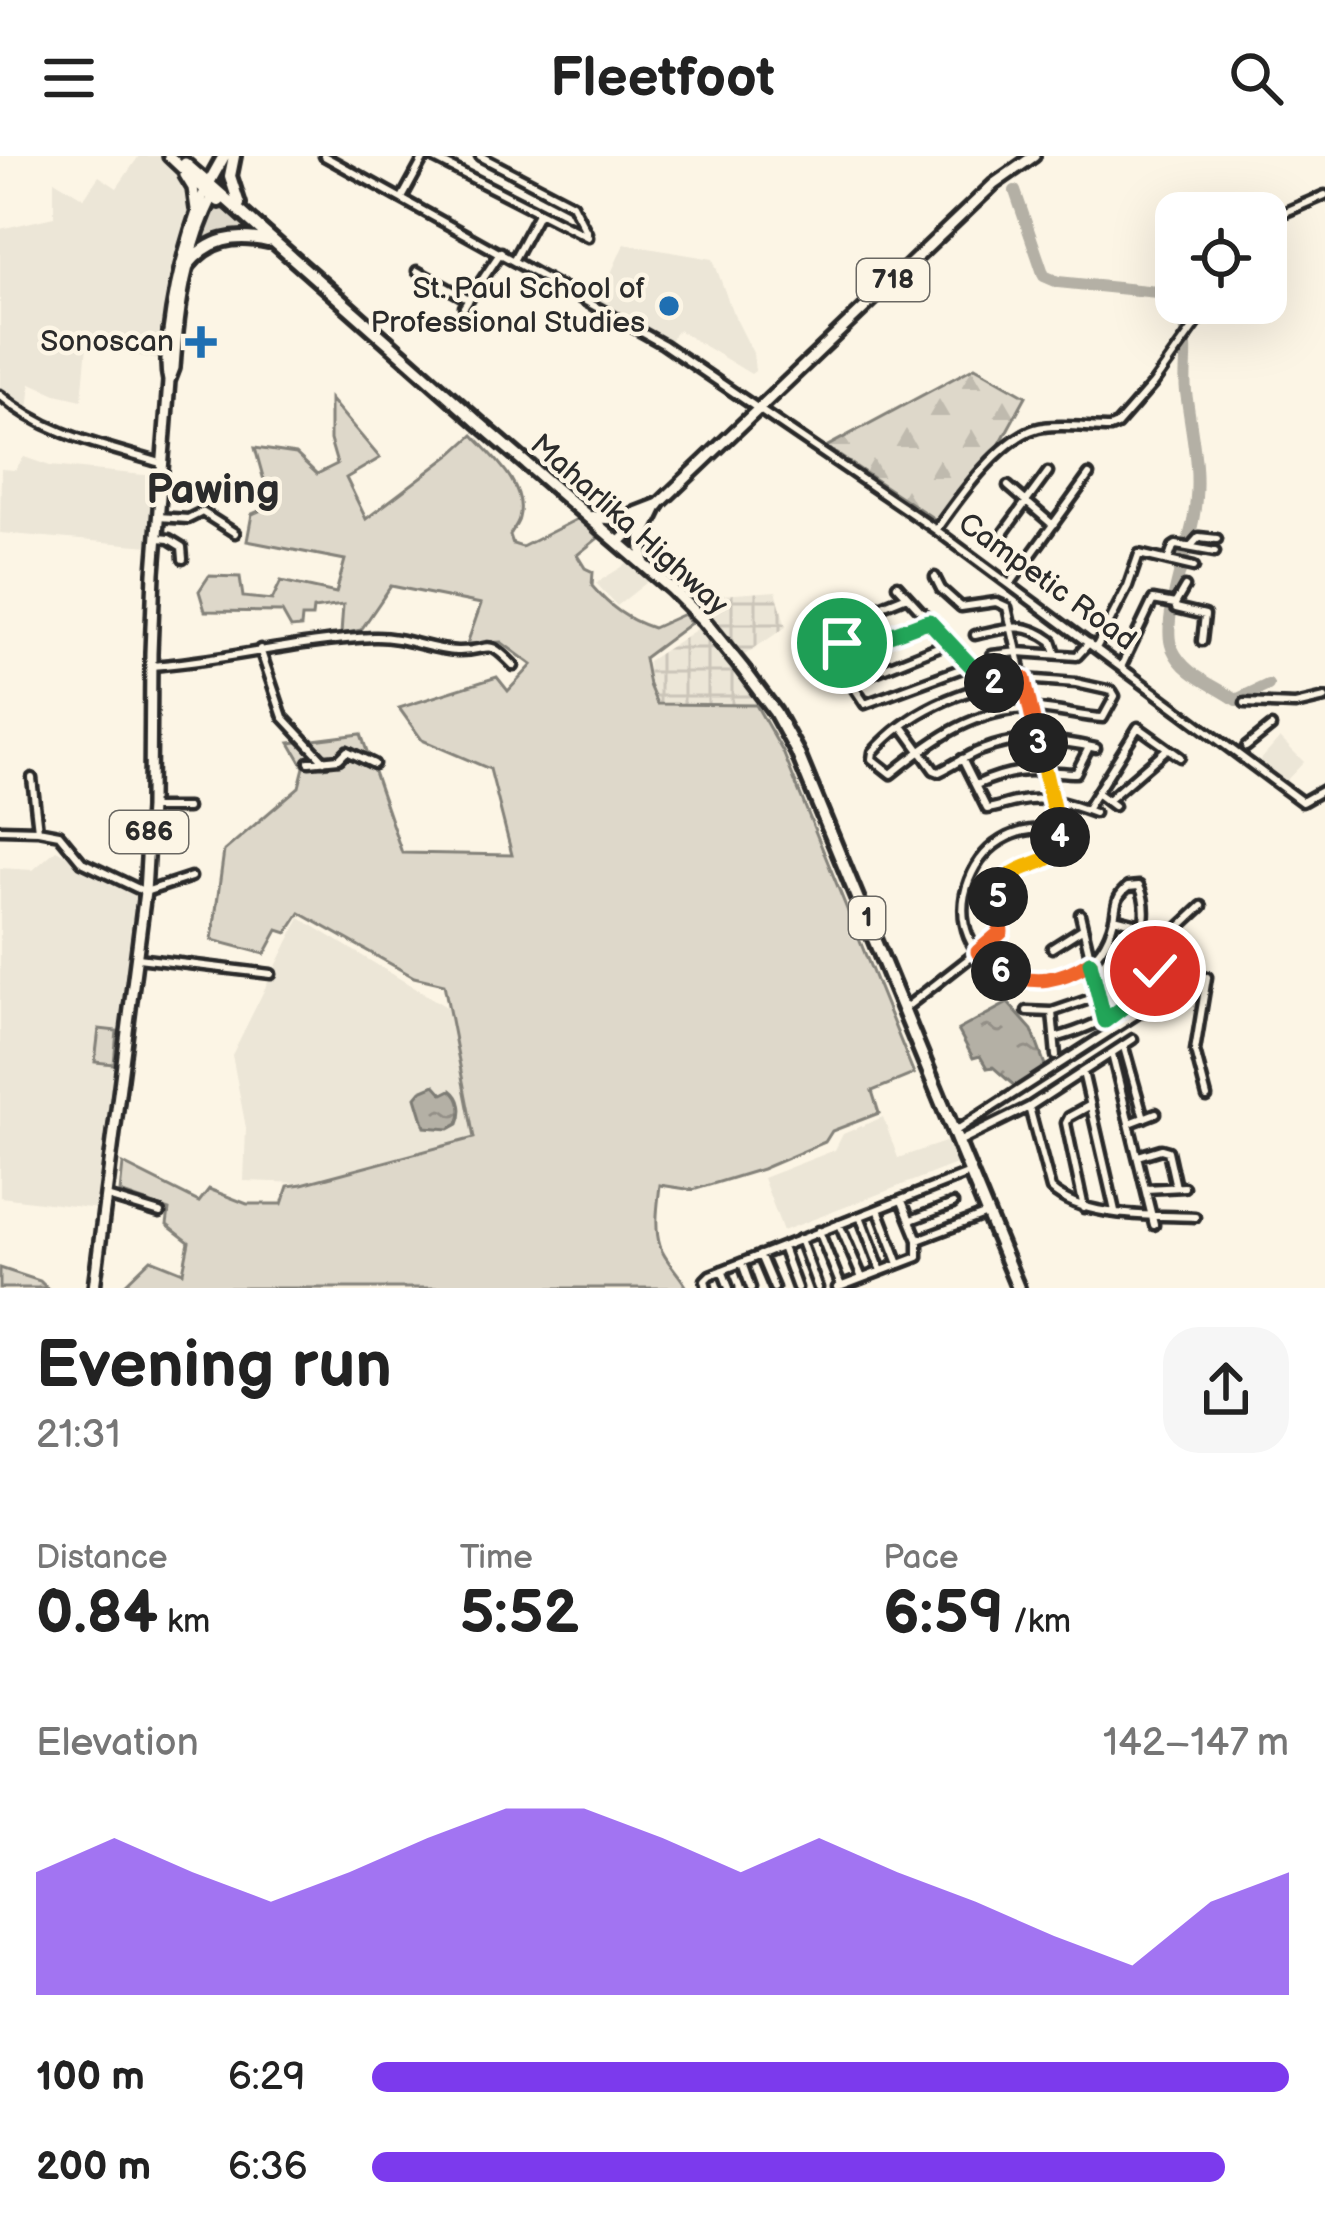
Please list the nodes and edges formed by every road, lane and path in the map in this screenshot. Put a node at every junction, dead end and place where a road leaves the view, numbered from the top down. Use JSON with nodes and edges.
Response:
{"nodes":[{"id":1,"x":230,"y":156,"type":"edge"},
{"id":2,"x":324,"y":156,"type":"edge"},
{"id":3,"x":427,"y":156,"type":"edge"},
{"id":4,"x":480,"y":156,"type":"edge"},
{"id":5,"x":1034,"y":156,"type":"edge"},
{"id":6,"x":174,"y":158,"type":"edge"},
{"id":7,"x":210,"y":189,"type":"junction"},
{"id":8,"x":1325,"y":195,"type":"edge"},
{"id":9,"x":402,"y":198,"type":"junction"},
{"id":10,"x":1287,"y":211,"type":"edge"},
{"id":11,"x":538,"y":212,"type":"junction"},
{"id":12,"x":196,"y":214,"type":"junction"},
{"id":13,"x":248,"y":217,"type":"junction"},
{"id":14,"x":268,"y":241,"type":"junction"},
{"id":15,"x":501,"y":252,"type":"junction"},
{"id":16,"x":514,"y":259,"type":"junction"},
{"id":17,"x":187,"y":266,"type":"junction"},
{"id":18,"x":417,"y":272,"type":"dead end"},
{"id":19,"x":346,"y":306,"type":"junction"},
{"id":20,"x":1196,"y":324,"type":"edge"},
{"id":21,"x":169,"y":381,"type":"junction"},
{"id":22,"x":0,"y":395,"type":"edge"},
{"id":23,"x":758,"y":410,"type":"junction"},
{"id":24,"x":161,"y":463,"type":"junction"},
{"id":25,"x":1048,"y":472,"type":"dead end"},
{"id":26,"x":1089,"y":476,"type":"dead end"},
{"id":27,"x":1008,"y":486,"type":"dead end"},
{"id":28,"x":1027,"y":502,"type":"junction"},
{"id":29,"x":658,"y":505,"type":"junction"},
{"id":30,"x":158,"y":517,"type":"junction"},
{"id":31,"x":587,"y":517,"type":"junction"},
{"id":32,"x":1053,"y":525,"type":"junction"},
{"id":33,"x":935,"y":530,"type":"junction"},
{"id":34,"x":1004,"y":532,"type":"dead end"},
{"id":35,"x":235,"y":533,"type":"dead end"},
{"id":36,"x":156,"y":538,"type":"junction"},
{"id":37,"x":1217,"y":539,"type":"dead end"},
{"id":38,"x":618,"y":542,"type":"junction"},
{"id":39,"x":1188,"y":547,"type":"junction"},
{"id":40,"x":1215,"y":552,"type":"dead end"},
{"id":41,"x":183,"y":560,"type":"dead end"},
{"id":42,"x":1168,"y":561,"type":"junction"},
{"id":43,"x":643,"y":565,"type":"junction"},
{"id":44,"x":1186,"y":565,"type":"dead end"},
{"id":45,"x":935,"y":577,"type":"dead end"},
{"id":46,"x":1010,"y":584,"type":"junction"},
{"id":47,"x":897,"y":585,"type":"dead end"},
{"id":48,"x":1185,"y":587,"type":"dead end"},
{"id":49,"x":907,"y":596,"type":"junction"},
{"id":50,"x":1173,"y":604,"type":"junction"},
{"id":51,"x":929,"y":621,"type":"junction"},
{"id":52,"x":1012,"y":627,"type":"junction"},
{"id":53,"x":975,"y":635,"type":"dead end"},
{"id":54,"x":1202,"y":641,"type":"dead end"},
{"id":55,"x":950,"y":642,"type":"junction"},
{"id":56,"x":1093,"y":645,"type":"junction"},
{"id":57,"x":260,"y":649,"type":"junction"},
{"id":58,"x":844,"y":652,"type":"junction"},
{"id":59,"x":1018,"y":652,"type":"junction"},
{"id":60,"x":1056,"y":653,"type":"junction"},
{"id":61,"x":992,"y":655,"type":"dead end"},
{"id":62,"x":1077,"y":656,"type":"junction"},
{"id":63,"x":1087,"y":657,"type":"dead end"},
{"id":64,"x":971,"y":665,"type":"junction"},
{"id":65,"x":151,"y":666,"type":"junction"},
{"id":66,"x":514,"y":666,"type":"dead end"},
{"id":67,"x":1121,"y":667,"type":"junction"},
{"id":68,"x":1024,"y":679,"type":"junction"},
{"id":69,"x":850,"y":682,"type":"junction"},
{"id":70,"x":988,"y":684,"type":"junction"},
{"id":71,"x":1325,"y":698,"type":"edge"},
{"id":72,"x":1245,"y":703,"type":"dead end"},
{"id":73,"x":1030,"y":709,"type":"junction"},
{"id":74,"x":902,"y":726,"type":"junction"},
{"id":75,"x":1271,"y":727,"type":"dead end"},
{"id":76,"x":1037,"y":738,"type":"junction"},
{"id":77,"x":1167,"y":749,"type":"junction"},
{"id":78,"x":919,"y":750,"type":"junction"},
{"id":79,"x":1242,"y":750,"type":"junction"},
{"id":80,"x":1180,"y":757,"type":"dead end"},
{"id":81,"x":962,"y":759,"type":"junction"},
{"id":82,"x":324,"y":760,"type":"junction"},
{"id":83,"x":309,"y":762,"type":"dead end"},
{"id":84,"x":374,"y":764,"type":"dead end"},
{"id":85,"x":1044,"y":770,"type":"junction"},
{"id":86,"x":32,"y":778,"type":"dead end"},
{"id":87,"x":976,"y":785,"type":"junction"},
{"id":88,"x":1325,"y":789,"type":"edge"},
{"id":89,"x":1097,"y":794,"type":"junction"},
{"id":90,"x":1051,"y":799,"type":"junction"},
{"id":91,"x":150,"y":808,"type":"junction"},
{"id":92,"x":187,"y":808,"type":"dead end"},
{"id":93,"x":0,"y":830,"type":"edge"},
{"id":94,"x":38,"y":830,"type":"junction"},
{"id":95,"x":1059,"y":831,"type":"junction"},
{"id":96,"x":1073,"y":837,"type":"dead end"},
{"id":97,"x":191,"y":877,"type":"dead end"},
{"id":98,"x":146,"y":892,"type":"junction"},
{"id":99,"x":1202,"y":906,"type":"dead end"},
{"id":100,"x":1080,"y":914,"type":"dead end"},
{"id":101,"x":1114,"y":918,"type":"junction"},
{"id":102,"x":1142,"y":926,"type":"junction"},
{"id":103,"x":1082,"y":929,"type":"junction"},
{"id":104,"x":1173,"y":933,"type":"junction"},
{"id":105,"x":1052,"y":948,"type":"dead end"},
{"id":106,"x":978,"y":952,"type":"junction"},
{"id":107,"x":138,"y":958,"type":"junction"},
{"id":108,"x":1090,"y":962,"type":"junction"},
{"id":109,"x":272,"y":974,"type":"dead end"},
{"id":110,"x":1098,"y":992,"type":"junction"},
{"id":111,"x":900,"y":1000,"type":"junction"},
{"id":112,"x":1027,"y":1012,"type":"dead end"},
{"id":113,"x":1052,"y":1012,"type":"junction"},
{"id":114,"x":1105,"y":1021,"type":"junction"},
{"id":115,"x":1055,"y":1038,"type":"junction"},
{"id":116,"x":1133,"y":1039,"type":"dead end"},
{"id":117,"x":1124,"y":1047,"type":"junction"},
{"id":118,"x":1112,"y":1054,"type":"junction"},
{"id":119,"x":1056,"y":1056,"type":"dead end"},
{"id":120,"x":1083,"y":1072,"type":"junction"},
{"id":121,"x":1208,"y":1097,"type":"dead end"},
{"id":122,"x":1090,"y":1105,"type":"junction"},
{"id":123,"x":1029,"y":1107,"type":"junction"},
{"id":124,"x":1156,"y":1114,"type":"dead end"},
{"id":125,"x":1144,"y":1118,"type":"junction"},
{"id":126,"x":1130,"y":1123,"type":"junction"},
{"id":127,"x":956,"y":1137,"type":"junction"},
{"id":128,"x":1138,"y":1156,"type":"junction"},
{"id":129,"x":970,"y":1173,"type":"junction"},
{"id":130,"x":1146,"y":1189,"type":"junction"},
{"id":131,"x":107,"y":1196,"type":"junction"},
{"id":132,"x":901,"y":1199,"type":"junction"},
{"id":133,"x":953,"y":1204,"type":"dead end"},
{"id":134,"x":1084,"y":1208,"type":"junction"},
{"id":135,"x":878,"y":1209,"type":"junction"},
{"id":136,"x":1115,"y":1211,"type":"junction"},
{"id":137,"x":160,"y":1213,"type":"dead end"},
{"id":138,"x":987,"y":1214,"type":"junction"},
{"id":139,"x":1151,"y":1215,"type":"junction"},
{"id":140,"x":860,"y":1216,"type":"junction"},
{"id":141,"x":1195,"y":1216,"type":"dead end"},
{"id":142,"x":911,"y":1220,"type":"junction"},
{"id":143,"x":839,"y":1224,"type":"junction"},
{"id":144,"x":1154,"y":1225,"type":"dead end"},
{"id":145,"x":819,"y":1231,"type":"junction"},
{"id":146,"x":800,"y":1239,"type":"junction"},
{"id":147,"x":918,"y":1240,"type":"junction"},
{"id":148,"x":782,"y":1247,"type":"junction"},
{"id":149,"x":760,"y":1255,"type":"junction"},
{"id":150,"x":742,"y":1263,"type":"junction"},
{"id":151,"x":899,"y":1264,"type":"junction"},
{"id":152,"x":722,"y":1270,"type":"junction"},
{"id":153,"x":881,"y":1271,"type":"junction"},
{"id":154,"x":862,"y":1278,"type":"junction"},
{"id":155,"x":839,"y":1287,"type":"edge"},
{"id":156,"x":94,"y":1288,"type":"edge"},
{"id":157,"x":707,"y":1288,"type":"edge"},
{"id":158,"x":729,"y":1288,"type":"edge"},
{"id":159,"x":751,"y":1288,"type":"edge"},
{"id":160,"x":773,"y":1288,"type":"edge"},
{"id":161,"x":797,"y":1288,"type":"edge"},
{"id":162,"x":818,"y":1288,"type":"edge"},
{"id":163,"x":1018,"y":1288,"type":"edge"}],
"edges":[{"from":1,"to":7,"type":"highway"},
{"from":1,"to":13,"type":"highway"},
{"from":2,"to":9,"type":"street","name":"Campetic Road"},
{"from":3,"to":9,"type":"street"},
{"from":3,"to":11,"type":"street"},
{"from":4,"to":11,"type":"street"},
{"from":5,"to":23,"type":"main road","number":"718"},
{"from":6,"to":7,"type":"main road"},
{"from":6,"to":12,"type":"main road"},
{"from":7,"to":12,"type":"main road","number":"686"},
{"from":7,"to":13,"type":"highway","name":"Maharlika Highway","number":"1"},
{"from":7,"to":14,"type":"highway","name":"Maharlika Highway","number":"1"},
{"from":7,"to":17,"type":"main road","number":"686"},
{"from":8,"to":10,"type":"street"},
{"from":9,"to":15,"type":"street","name":"Campetic Road"},
{"from":11,"to":16,"type":"street"},
{"from":12,"to":21,"type":"main road","number":"686"},
{"from":13,"to":19,"type":"highway","name":"Maharlika Highway","number":"1"},
{"from":14,"to":17,"type":"highway"},
{"from":14,"to":19,"type":"highway","name":"Maharlika Highway","number":"1"},
{"from":15,"to":16,"type":"street","name":"Campetic Road"},
{"from":15,"to":18,"type":"street"},
{"from":16,"to":23,"type":"street","name":"Campetic Road"},
{"from":17,"to":21,"type":"main road","number":"686"},
{"from":19,"to":31,"type":"highway","name":"Maharlika Highway","number":"1"},
{"from":20,"to":33,"type":"street"},
{"from":21,"to":24,"type":"main road","number":"686"},
{"from":22,"to":24,"type":"street"},
{"from":23,"to":29,"type":"main road","number":"718"},
{"from":23,"to":33,"type":"street","name":"Campetic Road"},
{"from":24,"to":30,"type":"main road","number":"686"},
{"from":25,"to":28,"type":"street"},
{"from":26,"to":32,"type":"street"},
{"from":27,"to":28,"type":"street"},
{"from":28,"to":32,"type":"street"},
{"from":28,"to":34,"type":"street"},
{"from":29,"to":31,"type":"highway"},
{"from":29,"to":38,"type":"main road","number":"718"},
{"from":29,"to":43,"type":"highway"},
{"from":30,"to":35,"type":"street"},
{"from":30,"to":36,"type":"main road","number":"686"},
{"from":31,"to":38,"type":"highway","name":"Maharlika Highway","number":"1"},
{"from":32,"to":46,"type":"street"},
{"from":33,"to":46,"type":"street","name":"Campetic Road"},
{"from":36,"to":41,"type":"street"},
{"from":36,"to":65,"type":"main road","number":"686"},
{"from":37,"to":39,"type":"street"},
{"from":38,"to":43,"type":"highway","name":"Maharlika Highway","number":"1"},
{"from":39,"to":40,"type":"street"},
{"from":39,"to":42,"type":"street"},
{"from":42,"to":44,"type":"street"},
{"from":42,"to":56,"type":"street"},
{"from":43,"to":111,"type":"highway","name":"Maharlika Highway","number":"1"},
{"from":45,"to":52,"type":"street"},
{"from":46,"to":56,"type":"street","name":"Campetic Road"},
{"from":47,"to":49,"type":"street"},
{"from":48,"to":50,"type":"street"},
{"from":49,"to":51,"type":"street"},
{"from":49,"to":58,"type":"street"},
{"from":50,"to":54,"type":"street"},
{"from":50,"to":67,"type":"street"},
{"from":51,"to":55,"type":"street"},
{"from":51,"to":58,"type":"street"},
{"from":52,"to":53,"type":"street"},
{"from":52,"to":59,"type":"street"},
{"from":52,"to":60,"type":"street"},
{"from":55,"to":64,"type":"street"},
{"from":55,"to":69,"type":"street"},
{"from":56,"to":62,"type":"street"},
{"from":56,"to":67,"type":"street","name":"Campetic Road"},
{"from":57,"to":65,"type":"street"},
{"from":57,"to":66,"type":"street"},
{"from":57,"to":82,"type":"street"},
{"from":58,"to":69,"type":"street"},
{"from":59,"to":60,"type":"street"},
{"from":59,"to":61,"type":"street"},
{"from":59,"to":68,"type":"street"},
{"from":60,"to":62,"type":"street"},
{"from":62,"to":63,"type":"street"},
{"from":64,"to":69,"type":"street"},
{"from":64,"to":70,"type":"street"},
{"from":65,"to":91,"type":"main road","number":"686"},
{"from":67,"to":79,"type":"street","name":"Campetic Road"},
{"from":68,"to":70,"type":"street"},
{"from":68,"to":73,"type":"street"},
{"from":68,"to":73,"type":"street"},
{"from":70,"to":74,"type":"street"},
{"from":71,"to":72,"type":"street"},
{"from":73,"to":76,"type":"street"},
{"from":73,"to":78,"type":"street"},
{"from":74,"to":78,"type":"street"},
{"from":74,"to":78,"type":"street"},
{"from":75,"to":79,"type":"street"},
{"from":76,"to":81,"type":"street"},
{"from":76,"to":85,"type":"street"},
{"from":76,"to":85,"type":"street"},
{"from":77,"to":80,"type":"street"},
{"from":77,"to":89,"type":"street"},
{"from":77,"to":89,"type":"street"},
{"from":78,"to":81,"type":"street"},
{"from":79,"to":88,"type":"street","name":"Campetic Road"},
{"from":81,"to":87,"type":"street"},
{"from":82,"to":83,"type":"street"},
{"from":82,"to":84,"type":"street"},
{"from":85,"to":87,"type":"street"},
{"from":85,"to":90,"type":"street"},
{"from":86,"to":94,"type":"street"},
{"from":87,"to":90,"type":"street"},
{"from":89,"to":90,"type":"street"},
{"from":90,"to":95,"type":"street"},
{"from":91,"to":92,"type":"street"},
{"from":91,"to":98,"type":"main road","number":"686"},
{"from":93,"to":94,"type":"street"},
{"from":94,"to":98,"type":"street"},
{"from":95,"to":96,"type":"street"},
{"from":95,"to":106,"type":"street"},
{"from":95,"to":106,"type":"street"},
{"from":97,"to":98,"type":"street"},
{"from":98,"to":107,"type":"main road","number":"686"},
{"from":99,"to":104,"type":"street"},
{"from":100,"to":103,"type":"street"},
{"from":101,"to":102,"type":"street"},
{"from":101,"to":102,"type":"street"},
{"from":101,"to":108,"type":"street"},
{"from":102,"to":104,"type":"street"},
{"from":102,"to":110,"type":"street"},
{"from":103,"to":105,"type":"street"},
{"from":103,"to":108,"type":"street"},
{"from":104,"to":114,"type":"street"},
{"from":106,"to":108,"type":"street"},
{"from":106,"to":111,"type":"street"},
{"from":107,"to":109,"type":"street"},
{"from":107,"to":131,"type":"main road","number":"686"},
{"from":108,"to":110,"type":"street"},
{"from":110,"to":113,"type":"street"},
{"from":110,"to":114,"type":"street"},
{"from":111,"to":127,"type":"highway","name":"Maharlika Highway","number":"1"},
{"from":112,"to":113,"type":"street"},
{"from":113,"to":115,"type":"street"},
{"from":114,"to":115,"type":"street"},
{"from":115,"to":119,"type":"street"},
{"from":116,"to":117,"type":"street"},
{"from":117,"to":118,"type":"street"},
{"from":117,"to":125,"type":"street"},
{"from":118,"to":120,"type":"street"},
{"from":118,"to":126,"type":"street"},
{"from":120,"to":122,"type":"street"},
{"from":120,"to":123,"type":"street"},
{"from":121,"to":127,"type":"street"},
{"from":122,"to":134,"type":"street"},
{"from":122,"to":136,"type":"street"},
{"from":123,"to":127,"type":"street"},
{"from":123,"to":134,"type":"street"},
{"from":124,"to":125,"type":"street"},
{"from":125,"to":126,"type":"street"},
{"from":126,"to":128,"type":"street"},
{"from":127,"to":129,"type":"highway","name":"Maharlika Highway","number":"1"},
{"from":128,"to":130,"type":"street"},
{"from":128,"to":130,"type":"street"},
{"from":129,"to":132,"type":"street"},
{"from":129,"to":138,"type":"highway","name":"Maharlika Highway","number":"1"},
{"from":130,"to":139,"type":"street"},
{"from":131,"to":137,"type":"street"},
{"from":131,"to":156,"type":"main road","number":"686"},
{"from":132,"to":135,"type":"street"},
{"from":132,"to":142,"type":"street"},
{"from":133,"to":142,"type":"street"},
{"from":134,"to":136,"type":"street"},
{"from":135,"to":140,"type":"street"},
{"from":135,"to":151,"type":"street"},
{"from":136,"to":139,"type":"street"},
{"from":138,"to":147,"type":"street"},
{"from":138,"to":163,"type":"highway","name":"Maharlika Highway","number":"1"},
{"from":139,"to":141,"type":"street"},
{"from":139,"to":144,"type":"street"},
{"from":140,"to":143,"type":"street"},
{"from":140,"to":153,"type":"street"},
{"from":142,"to":147,"type":"street"},
{"from":143,"to":145,"type":"street"},
{"from":143,"to":154,"type":"street"},
{"from":145,"to":146,"type":"street"},
{"from":145,"to":155,"type":"street"},
{"from":146,"to":148,"type":"street"},
{"from":146,"to":162,"type":"street"},
{"from":147,"to":151,"type":"street"},
{"from":148,"to":149,"type":"street"},
{"from":148,"to":161,"type":"street"},
{"from":149,"to":150,"type":"street"},
{"from":149,"to":160,"type":"street"},
{"from":150,"to":152,"type":"street"},
{"from":150,"to":159,"type":"street"},
{"from":151,"to":153,"type":"street"},
{"from":152,"to":157,"type":"street"},
{"from":152,"to":158,"type":"street"},
{"from":153,"to":154,"type":"street"},
{"from":154,"to":155,"type":"street"}]}
